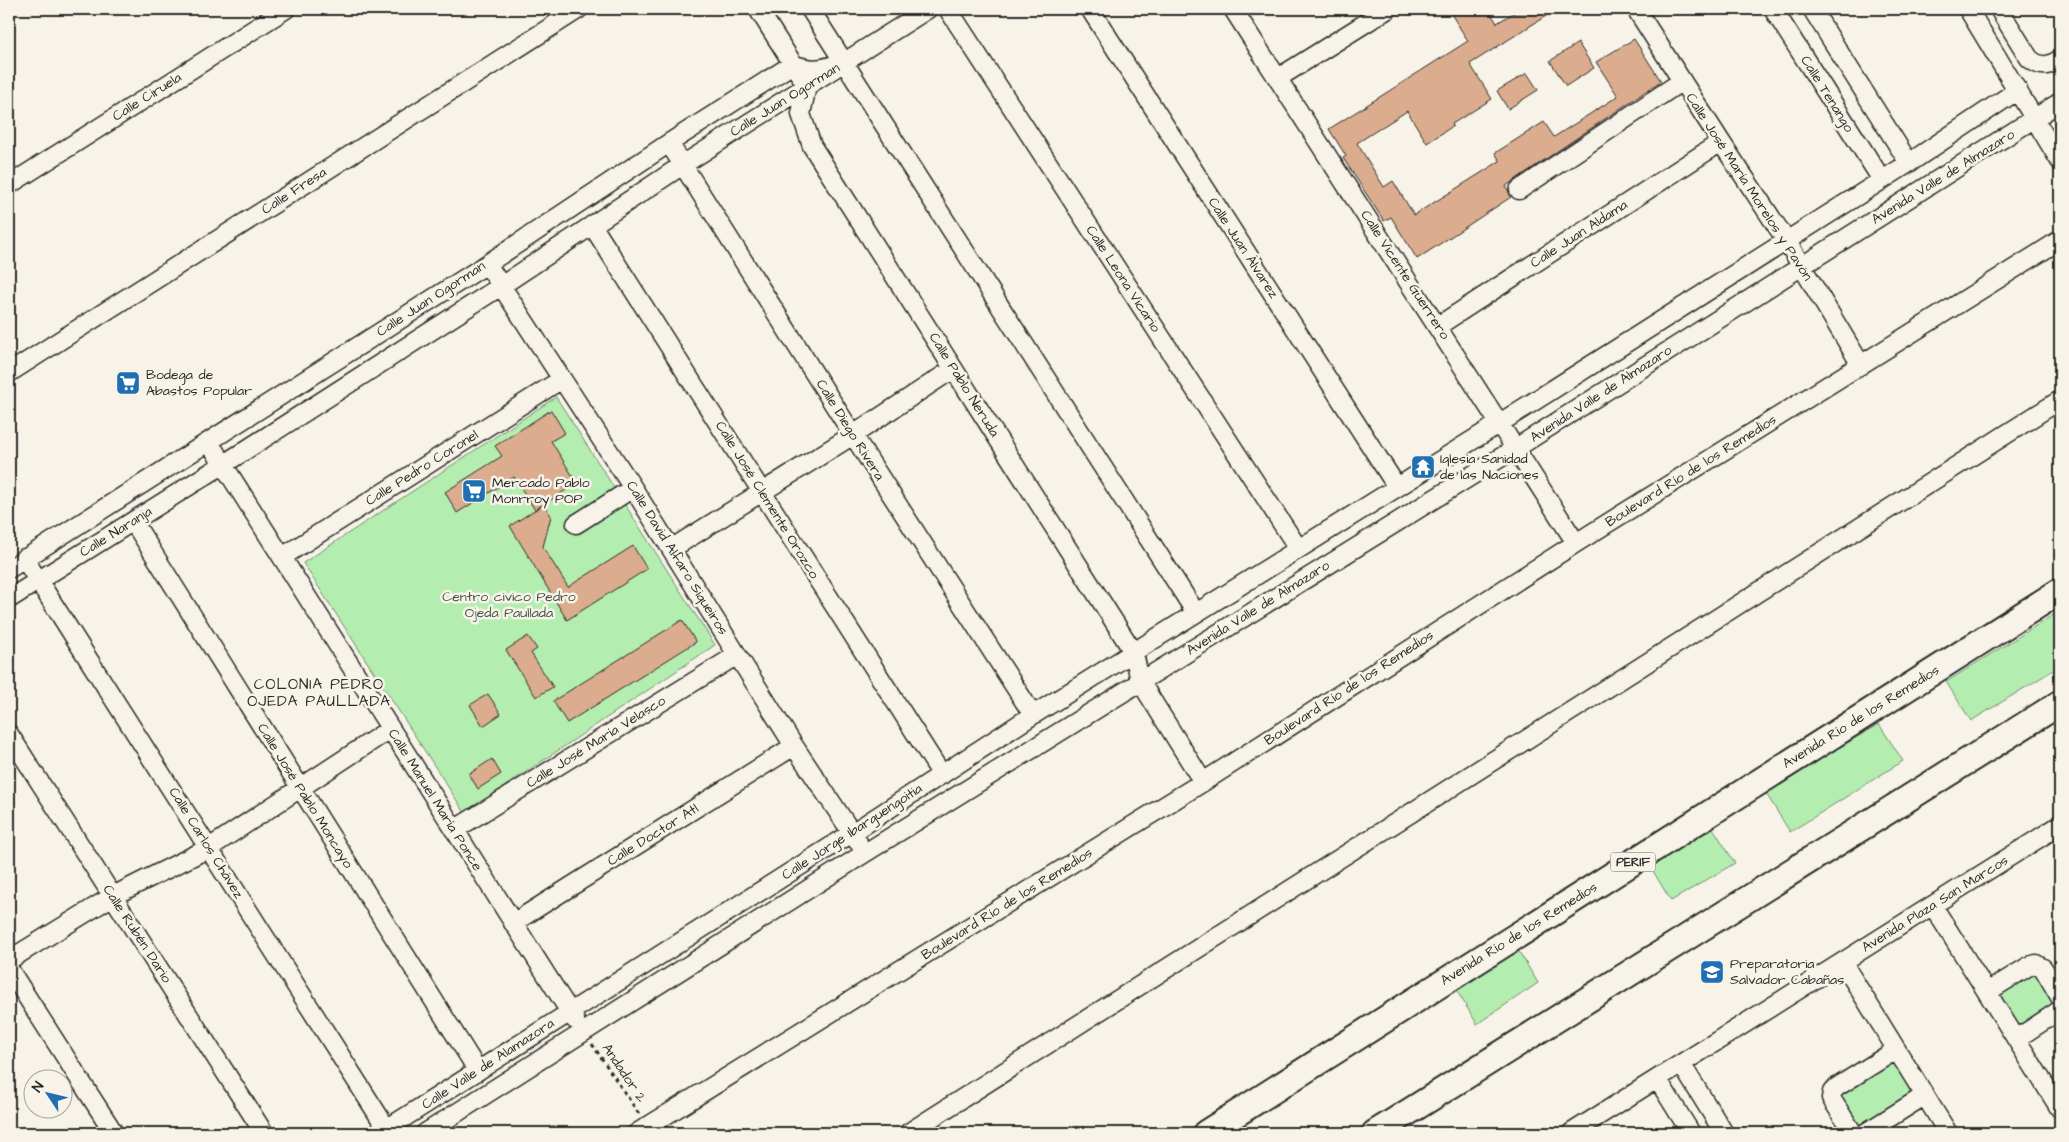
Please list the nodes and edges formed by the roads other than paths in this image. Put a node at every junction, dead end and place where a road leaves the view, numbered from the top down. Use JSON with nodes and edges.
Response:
{"nodes":[{"id":1,"x":286,"y":9,"type":"edge"},
{"id":2,"x":579,"y":9,"type":"edge"},
{"id":3,"x":758,"y":9,"type":"edge"},
{"id":4,"x":810,"y":9,"type":"edge"},
{"id":5,"x":928,"y":9,"type":"edge"},
{"id":6,"x":948,"y":9,"type":"edge"},
{"id":7,"x":1090,"y":9,"type":"edge"},
{"id":8,"x":1233,"y":9,"type":"edge"},
{"id":9,"x":1388,"y":9,"type":"edge"},
{"id":10,"x":1636,"y":9,"type":"edge"},
{"id":11,"x":1773,"y":9,"type":"edge"},
{"id":12,"x":1812,"y":9,"type":"edge"},
{"id":13,"x":1999,"y":9,"type":"edge"},
{"id":14,"x":1971,"y":10,"type":"edge"},
{"id":15,"x":2060,"y":59,"type":"edge"},
{"id":16,"x":844,"y":62,"type":"junction"},
{"id":17,"x":793,"y":64,"type":"junction"},
{"id":18,"x":1278,"y":78,"type":"junction"},
{"id":19,"x":1682,"y":82,"type":"junction"},
{"id":20,"x":807,"y":86,"type":"junction"},
{"id":21,"x":2018,"y":90,"type":"junction"},
{"id":22,"x":2060,"y":102,"type":"edge"},
{"id":23,"x":2035,"y":119,"type":"junction"},
{"id":24,"x":1721,"y":142,"type":"junction"},
{"id":25,"x":670,"y":143,"type":"junction"},
{"id":26,"x":2060,"y":161,"type":"edge"},
{"id":27,"x":1909,"y":163,"type":"junction"},
{"id":28,"x":684,"y":164,"type":"junction"},
{"id":29,"x":1882,"y":180,"type":"junction"},
{"id":30,"x":9,"y":185,"type":"edge"},
{"id":31,"x":1519,"y":190,"type":"dead end"},
{"id":32,"x":592,"y":225,"type":"junction"},
{"id":33,"x":1786,"y":240,"type":"junction"},
{"id":34,"x":2060,"y":240,"type":"edge"},
{"id":35,"x":487,"y":264,"type":"junction"},
{"id":36,"x":1801,"y":266,"type":"junction"},
{"id":37,"x":501,"y":286,"type":"junction"},
{"id":38,"x":1438,"y":326,"type":"junction"},
{"id":39,"x":1861,"y":365,"type":"junction"},
{"id":40,"x":953,"y":369,"type":"junction"},
{"id":41,"x":9,"y":373,"type":"edge"},
{"id":42,"x":562,"y":379,"type":"junction"},
{"id":43,"x":2060,"y":400,"type":"edge"},
{"id":44,"x":1500,"y":423,"type":"junction"},
{"id":45,"x":852,"y":435,"type":"junction"},
{"id":46,"x":209,"y":442,"type":"junction"},
{"id":47,"x":1516,"y":448,"type":"junction"},
{"id":48,"x":224,"y":464,"type":"junction"},
{"id":49,"x":1397,"y":487,"type":"junction"},
{"id":50,"x":634,"y":488,"type":"junction"},
{"id":51,"x":763,"y":492,"type":"junction"},
{"id":52,"x":133,"y":521,"type":"junction"},
{"id":53,"x":576,"y":524,"type":"dead end"},
{"id":54,"x":1576,"y":543,"type":"junction"},
{"id":55,"x":1298,"y":548,"type":"junction"},
{"id":56,"x":671,"y":549,"type":"junction"},
{"id":57,"x":282,"y":557,"type":"junction"},
{"id":58,"x":24,"y":558,"type":"junction"},
{"id":59,"x":9,"y":568,"type":"edge"},
{"id":60,"x":38,"y":580,"type":"junction"},
{"id":61,"x":2060,"y":591,"type":"edge"},
{"id":62,"x":9,"y":599,"type":"edge"},
{"id":63,"x":1196,"y":613,"type":"junction"},
{"id":64,"x":1134,"y":653,"type":"junction"},
{"id":65,"x":737,"y":655,"type":"junction"},
{"id":66,"x":1140,"y":681,"type":"junction"},
{"id":67,"x":2060,"y":703,"type":"edge"},
{"id":68,"x":1033,"y":715,"type":"junction"},
{"id":69,"x":390,"y":729,"type":"junction"},
{"id":70,"x":9,"y":734,"type":"edge"},
{"id":71,"x":794,"y":746,"type":"junction"},
{"id":72,"x":942,"y":775,"type":"junction"},
{"id":73,"x":1203,"y":782,"type":"junction"},
{"id":74,"x":299,"y":788,"type":"junction"},
{"id":75,"x":2060,"y":824,"type":"edge"},
{"id":76,"x":454,"y":830,"type":"junction"},
{"id":77,"x":852,"y":833,"type":"junction"},
{"id":78,"x":209,"y":848,"type":"junction"},
{"id":79,"x":865,"y":853,"type":"junction"},
{"id":80,"x":113,"y":896,"type":"junction"},
{"id":81,"x":1933,"y":906,"type":"junction"},
{"id":82,"x":513,"y":923,"type":"junction"},
{"id":83,"x":9,"y":960,"type":"edge"},
{"id":84,"x":1843,"y":963,"type":"junction"},
{"id":85,"x":9,"y":969,"type":"edge"},
{"id":86,"x":1987,"y":992,"type":"junction"},
{"id":87,"x":2060,"y":997,"type":"edge"},
{"id":88,"x":2060,"y":1010,"type":"edge"},
{"id":89,"x":570,"y":1012,"type":"junction"},
{"id":90,"x":583,"y":1031,"type":"junction"},
{"id":91,"x":2016,"y":1039,"type":"junction"},
{"id":92,"x":1896,"y":1050,"type":"junction"},
{"id":93,"x":1682,"y":1065,"type":"junction"},
{"id":94,"x":478,"y":1070,"type":"junction"},
{"id":95,"x":1658,"y":1080,"type":"junction"},
{"id":96,"x":1924,"y":1096,"type":"junction"},
{"id":97,"x":2060,"y":1109,"type":"edge"},
{"id":98,"x":642,"y":1130,"type":"edge"},
{"id":99,"x":384,"y":1131,"type":"edge"},
{"id":100,"x":114,"y":1133,"type":"edge"},
{"id":101,"x":264,"y":1133,"type":"edge"},
{"id":102,"x":425,"y":1133,"type":"edge"},
{"id":103,"x":908,"y":1133,"type":"edge"},
{"id":104,"x":1206,"y":1133,"type":"edge"},
{"id":105,"x":1375,"y":1133,"type":"edge"},
{"id":106,"x":1571,"y":1133,"type":"edge"},
{"id":107,"x":1691,"y":1133,"type":"edge"},
{"id":108,"x":1724,"y":1133,"type":"edge"},
{"id":109,"x":1853,"y":1133,"type":"edge"},
{"id":110,"x":1865,"y":1133,"type":"edge"},
{"id":111,"x":1948,"y":1133,"type":"edge"}],
"edges":[{"from":1,"to":30,"type":"street","name":"Calle Ciruela"},
{"from":2,"to":41,"type":"street","name":"Calle Fresa"},
{"from":3,"to":17,"type":"street"},
{"from":4,"to":16,"type":"street"},
{"from":5,"to":16,"type":"street"},
{"from":6,"to":55,"type":"street","name":"Calle Leona Vicario"},
{"from":7,"to":49,"type":"street","name":"Calle Juan Álvarez"},
{"from":8,"to":18,"type":"street","name":"Calle Vicente Guerrero"},
{"from":9,"to":18,"type":"street"},
{"from":10,"to":19,"type":"street","name":"Calle José María Morelos y Pavón"},
{"from":11,"to":29,"type":"street","name":"Calle Tenango"},
{"from":12,"to":27,"type":"street"},
{"from":13,"to":15,"type":"street"},
{"from":14,"to":21,"type":"street"},
{"from":16,"to":17,"type":"street","name":"Calle Juan Ogorman"},
{"from":16,"to":20,"type":"street","name":"Calle Juan Ogorman"},
{"from":16,"to":63,"type":"street"},
{"from":17,"to":20,"type":"street"},
{"from":17,"to":25,"type":"street","name":"Calle Juan Ogorman"},
{"from":18,"to":38,"type":"street","name":"Calle Vicente Guerrero"},
{"from":19,"to":24,"type":"street","name":"Calle José María Morelos y Pavón"},
{"from":19,"to":31,"type":"street"},
{"from":20,"to":28,"type":"street","name":"Calle Juan Ogorman"},
{"from":20,"to":40,"type":"street","name":"Calle Pablo Neruda"},
{"from":21,"to":23,"type":"street"},
{"from":21,"to":27,"type":"street","name":"Avenida Valle de Almazaro"},
{"from":22,"to":23,"type":"street","name":"Avenida Valle de Almazaro"},
{"from":23,"to":26,"type":"street"},
{"from":23,"to":36,"type":"street","name":"Avenida Valle de Almazaro"},
{"from":24,"to":33,"type":"street","name":"Calle José María Morelos y Pavón"},
{"from":24,"to":38,"type":"street","name":"Calle Juan Aldama"},
{"from":25,"to":28,"type":"street","name":"Calle Diego Rivera"},
{"from":25,"to":35,"type":"street","name":"Calle Juan Ogorman"},
{"from":27,"to":29,"type":"street","name":"Avenida Valle de Almazaro"},
{"from":28,"to":32,"type":"street","name":"Calle Juan Ogorman"},
{"from":28,"to":45,"type":"street","name":"Calle Diego Rivera"},
{"from":29,"to":33,"type":"street","name":"Avenida Valle de Almazaro"},
{"from":32,"to":37,"type":"street","name":"Calle Juan Ogorman"},
{"from":32,"to":51,"type":"street","name":"Calle José Clemente Orozco"},
{"from":33,"to":36,"type":"street","name":"Calle José María Morelos y Pavón"},
{"from":33,"to":44,"type":"street","name":"Avenida Valle de Almazaro"},
{"from":34,"to":39,"type":"street","name":"Boulevard Río de los Remedios"},
{"from":35,"to":37,"type":"street","name":"Calle David Alfaro Siqueiros"},
{"from":35,"to":46,"type":"street","name":"Calle Juan Ogorman"},
{"from":36,"to":39,"type":"street","name":"Calle José María Morelos y Pavón"},
{"from":36,"to":47,"type":"street","name":"Avenida Valle de Almazaro"},
{"from":37,"to":42,"type":"street","name":"Calle David Alfaro Siqueiros"},
{"from":37,"to":48,"type":"street","name":"Calle Juan Ogorman"},
{"from":38,"to":44,"type":"street","name":"Calle Vicente Guerrero"},
{"from":39,"to":54,"type":"street","name":"Boulevard Río de los Remedios"},
{"from":40,"to":45,"type":"street"},
{"from":40,"to":64,"type":"street","name":"Calle Pablo Neruda"},
{"from":42,"to":50,"type":"street","name":"Calle David Alfaro Siqueiros"},
{"from":42,"to":57,"type":"street","name":"Calle Pedro Coronel"},
{"from":43,"to":103,"type":"street"},
{"from":44,"to":47,"type":"street","name":"Calle Vicente Guerrero"},
{"from":44,"to":49,"type":"street","name":"Avenida Valle de Almazaro"},
{"from":45,"to":51,"type":"street"},
{"from":45,"to":68,"type":"street","name":"Calle Diego Rivera"},
{"from":46,"to":48,"type":"street","name":"Calle Manuel María Ponce"},
{"from":46,"to":58,"type":"street","name":"Calle Naranja"},
{"from":47,"to":54,"type":"street","name":"Calle Vicente Guerrero"},
{"from":47,"to":66,"type":"street","name":"Avenida Valle de Almazaro"},
{"from":48,"to":52,"type":"street","name":"Calle Naranja"},
{"from":48,"to":57,"type":"street","name":"Calle Manuel María Ponce"},
{"from":49,"to":55,"type":"street","name":"Avenida Valle de Almazaro"},
{"from":50,"to":53,"type":"street"},
{"from":50,"to":56,"type":"street","name":"Calle David Alfaro Siqueiros"},
{"from":51,"to":56,"type":"street"},
{"from":51,"to":72,"type":"street","name":"Calle José Clemente Orozco"},
{"from":52,"to":60,"type":"street","name":"Calle Naranja"},
{"from":52,"to":74,"type":"street","name":"Calle José Pablo Moncayo"},
{"from":54,"to":73,"type":"street","name":"Boulevard Río de los Remedios"},
{"from":55,"to":63,"type":"street","name":"Avenida Valle de Almazaro"},
{"from":56,"to":65,"type":"street","name":"Calle David Alfaro Siqueiros"},
{"from":57,"to":69,"type":"street","name":"Calle Manuel María Ponce"},
{"from":58,"to":59,"type":"street","name":"Calle Naranja"},
{"from":58,"to":60,"type":"street","name":"Calle Carlos Chávez"},
{"from":60,"to":62,"type":"street","name":"Calle Naranja"},
{"from":60,"to":78,"type":"street","name":"Calle Carlos Chávez"},
{"from":61,"to":104,"type":"highway","name":"Avenida Río de los Remedios","number":"PERIF"},
{"from":63,"to":64,"type":"street","name":"Avenida Valle de Almazaro"},
{"from":64,"to":66,"type":"street","name":"Calle Pablo Neruda"},
{"from":64,"to":68,"type":"street","name":"Calle Jorge Ibarguengoitia"},
{"from":65,"to":71,"type":"street","name":"Calle David Alfaro Siqueiros"},
{"from":65,"to":76,"type":"street","name":"Calle José María Velasco"},
{"from":66,"to":73,"type":"street","name":"Calle Pablo Neruda"},
{"from":66,"to":79,"type":"street","name":"Calle Jorge Ibarguengoitia"},
{"from":67,"to":105,"type":"highway"},
{"from":68,"to":72,"type":"street","name":"Calle Jorge Ibarguengoitia"},
{"from":69,"to":74,"type":"street"},
{"from":69,"to":76,"type":"street","name":"Calle Manuel María Ponce"},
{"from":70,"to":80,"type":"street","name":"Calle Rubén Dario"},
{"from":71,"to":77,"type":"street","name":"Calle David Alfaro Siqueiros"},
{"from":71,"to":82,"type":"street","name":"Calle Doctor Atl"},
{"from":72,"to":77,"type":"street","name":"Calle Jorge Ibarguengoitia"},
{"from":73,"to":98,"type":"street","name":"Boulevard Río de los Remedios"},
{"from":74,"to":78,"type":"street"},
{"from":74,"to":94,"type":"street","name":"Calle José Pablo Moncayo"},
{"from":75,"to":81,"type":"street","name":"Avenida Plaza San Marcos"},
{"from":76,"to":82,"type":"street","name":"Calle Manuel María Ponce"},
{"from":77,"to":79,"type":"street","name":"Calle David Alfaro Siqueiros"},
{"from":77,"to":89,"type":"street","name":"Calle Jorge Ibarguengoitia"},
{"from":78,"to":80,"type":"street"},
{"from":78,"to":99,"type":"street","name":"Calle Carlos Chávez"},
{"from":79,"to":90,"type":"street","name":"Calle Jorge Ibarguengoitia"},
{"from":80,"to":83,"type":"street"},
{"from":80,"to":101,"type":"street","name":"Calle Rubén Dario"},
{"from":81,"to":84,"type":"street","name":"Avenida Plaza San Marcos"},
{"from":81,"to":86,"type":"street"},
{"from":82,"to":89,"type":"street","name":"Calle Manuel María Ponce"},
{"from":84,"to":92,"type":"street"},
{"from":84,"to":93,"type":"street","name":"Avenida Plaza San Marcos"},
{"from":85,"to":100,"type":"street"},
{"from":86,"to":87,"type":"street"},
{"from":86,"to":91,"type":"street"},
{"from":88,"to":91,"type":"street"},
{"from":89,"to":90,"type":"street","name":"Calle Manuel María Ponce"},
{"from":89,"to":94,"type":"street","name":"Calle Valle de Alamazora"},
{"from":90,"to":102,"type":"street","name":"Calle Valle de Alamazora"},
{"from":91,"to":97,"type":"street"},
{"from":92,"to":96,"type":"street"},
{"from":92,"to":109,"type":"street"},
{"from":93,"to":95,"type":"street","name":"Avenida Plaza San Marcos"},
{"from":93,"to":108,"type":"street"},
{"from":94,"to":99,"type":"street","name":"Calle Valle de Alamazora"},
{"from":95,"to":106,"type":"street","name":"Avenida Plaza San Marcos"},
{"from":95,"to":107,"type":"street"},
{"from":96,"to":110,"type":"street"},
{"from":96,"to":111,"type":"street"}]}
